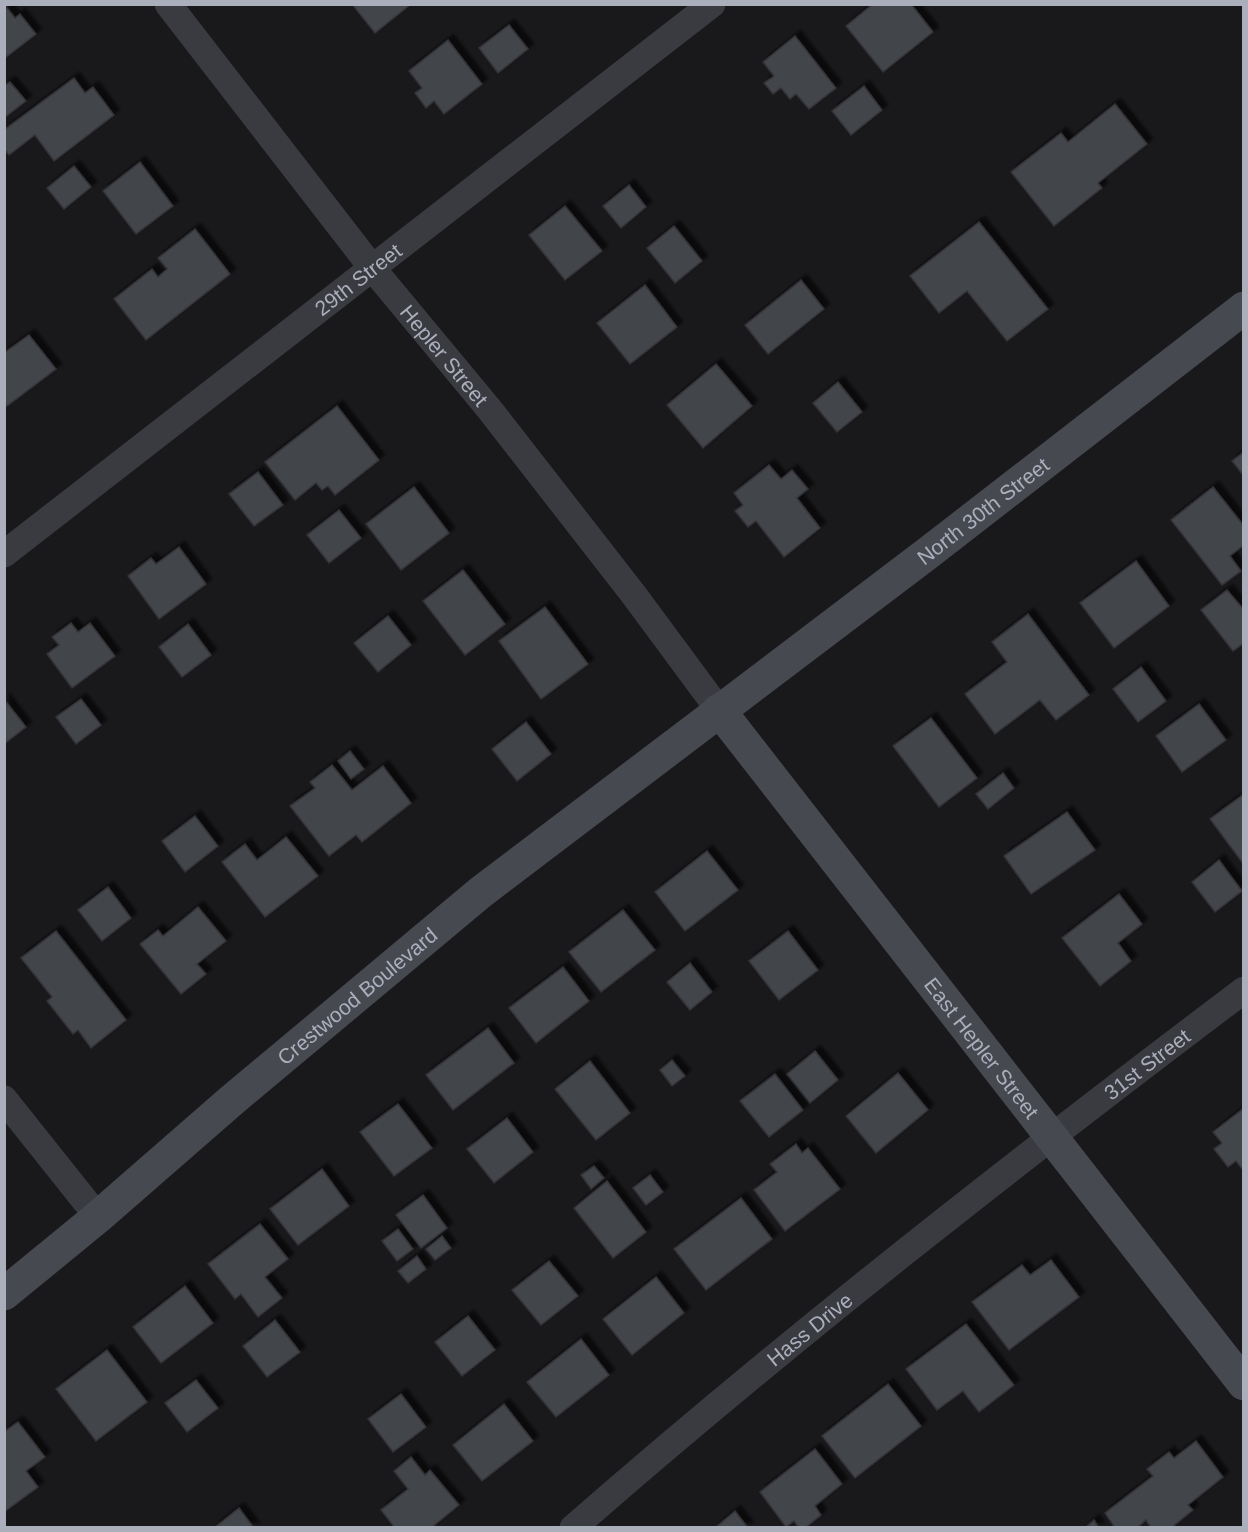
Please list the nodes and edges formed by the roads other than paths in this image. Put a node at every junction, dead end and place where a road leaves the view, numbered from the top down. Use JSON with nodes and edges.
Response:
{"nodes":[{"id":1,"x":168,"y":4,"type":"edge"},
{"id":2,"x":712,"y":4,"type":"edge"},
{"id":3,"x":373,"y":269,"type":"junction"},
{"id":4,"x":1244,"y":308,"type":"edge"},
{"id":5,"x":4,"y":554,"type":"edge"},
{"id":6,"x":719,"y":710,"type":"junction"},
{"id":7,"x":1244,"y":990,"type":"edge"},
{"id":8,"x":4,"y":1100,"type":"edge"},
{"id":9,"x":1050,"y":1137,"type":"junction"},
{"id":10,"x":98,"y":1217,"type":"junction"},
{"id":11,"x":4,"y":1294,"type":"edge"},
{"id":12,"x":1244,"y":1384,"type":"edge"},
{"id":13,"x":573,"y":1527,"type":"edge"}],
"edges":[{"from":1,"to":3,"type":"street","name":"Hepler Street"},
{"from":2,"to":3,"type":"street","name":"29th Street"},
{"from":3,"to":5,"type":"street","name":"29th Street"},
{"from":3,"to":6,"type":"street","name":"Hepler Street"},
{"from":4,"to":6,"type":"street","name":"North 30th Street"},
{"from":6,"to":9,"type":"street","name":"East Hepler Street"},
{"from":6,"to":10,"type":"street","name":"Crestwood Boulevard"},
{"from":7,"to":9,"type":"street","name":"31st Street"},
{"from":8,"to":10,"type":"street"},
{"from":9,"to":12,"type":"street","name":"East Hepler Street"},
{"from":9,"to":13,"type":"street","name":"Hass Drive"},
{"from":10,"to":11,"type":"street","name":"Crestwood Boulevard"}]}
